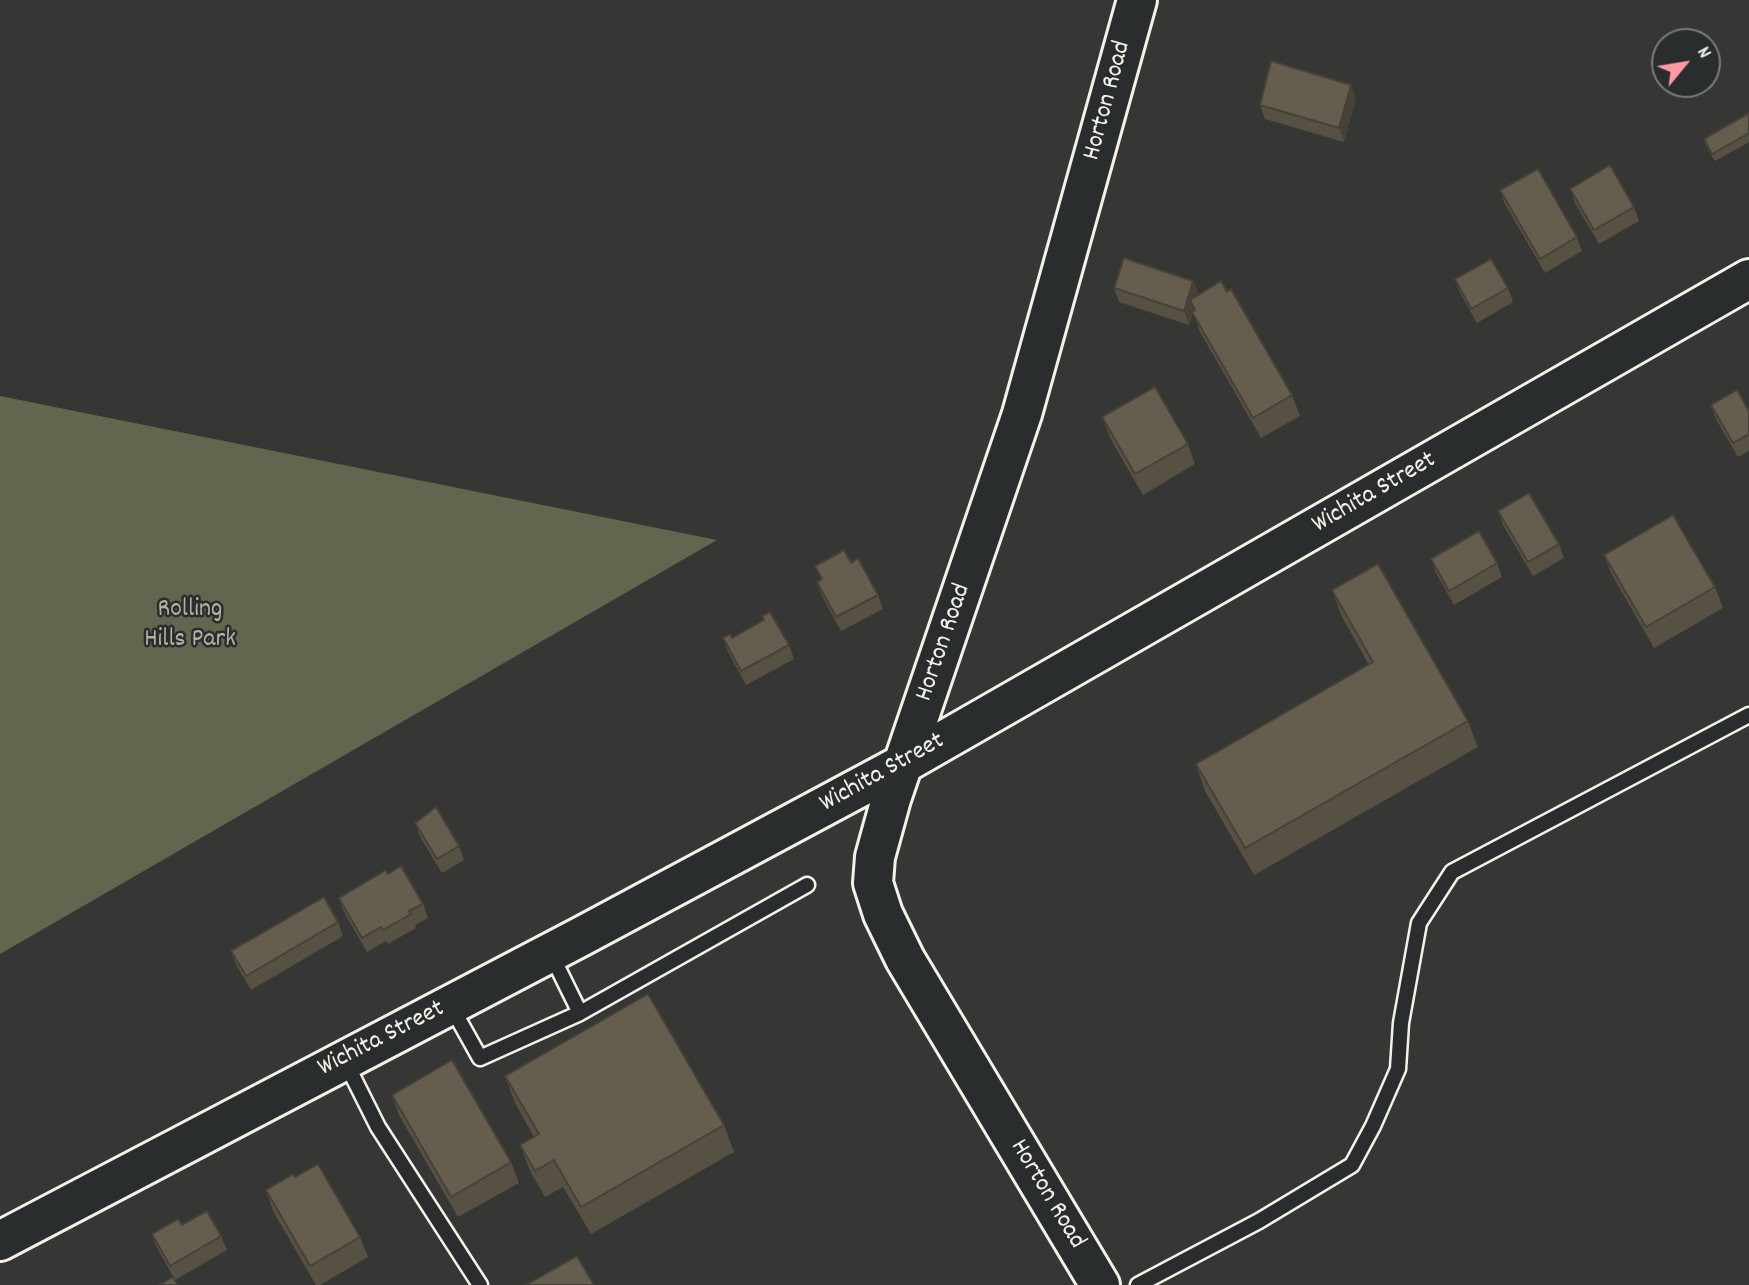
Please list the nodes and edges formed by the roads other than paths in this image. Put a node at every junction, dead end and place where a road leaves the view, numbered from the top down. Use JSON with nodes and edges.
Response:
{"nodes":[{"id":1,"x":1137,"y":0,"type":"edge"},
{"id":2,"x":1749,"y":279,"type":"edge"},
{"id":3,"x":1749,"y":715,"type":"edge"},
{"id":4,"x":903,"y":764,"type":"junction"},
{"id":5,"x":807,"y":886,"type":"dead end"},
{"id":6,"x":550,"y":953,"type":"junction"},
{"id":7,"x":450,"y":1004,"type":"junction"},
{"id":8,"x":580,"y":1013,"type":"junction"},
{"id":9,"x":344,"y":1059,"type":"junction"},
{"id":10,"x":0,"y":1241,"type":"edge"},
{"id":11,"x":480,"y":1285,"type":"edge"},
{"id":12,"x":1100,"y":1285,"type":"edge"},
{"id":13,"x":1138,"y":1285,"type":"edge"}],
"edges":[{"from":1,"to":4,"type":"main road","name":"Horton Road"},
{"from":2,"to":4,"type":"main road","name":"Wichita Street"},
{"from":3,"to":13,"type":"lane"},
{"from":4,"to":6,"type":"main road","name":"Wichita Street"},
{"from":4,"to":12,"type":"main road","name":"Horton Road"},
{"from":5,"to":8,"type":"lane"},
{"from":6,"to":7,"type":"main road","name":"Wichita Street"},
{"from":6,"to":8,"type":"lane"},
{"from":7,"to":8,"type":"lane"},
{"from":7,"to":9,"type":"main road","name":"Wichita Street"},
{"from":9,"to":10,"type":"main road","name":"Wichita Street"},
{"from":9,"to":11,"type":"lane"}]}
